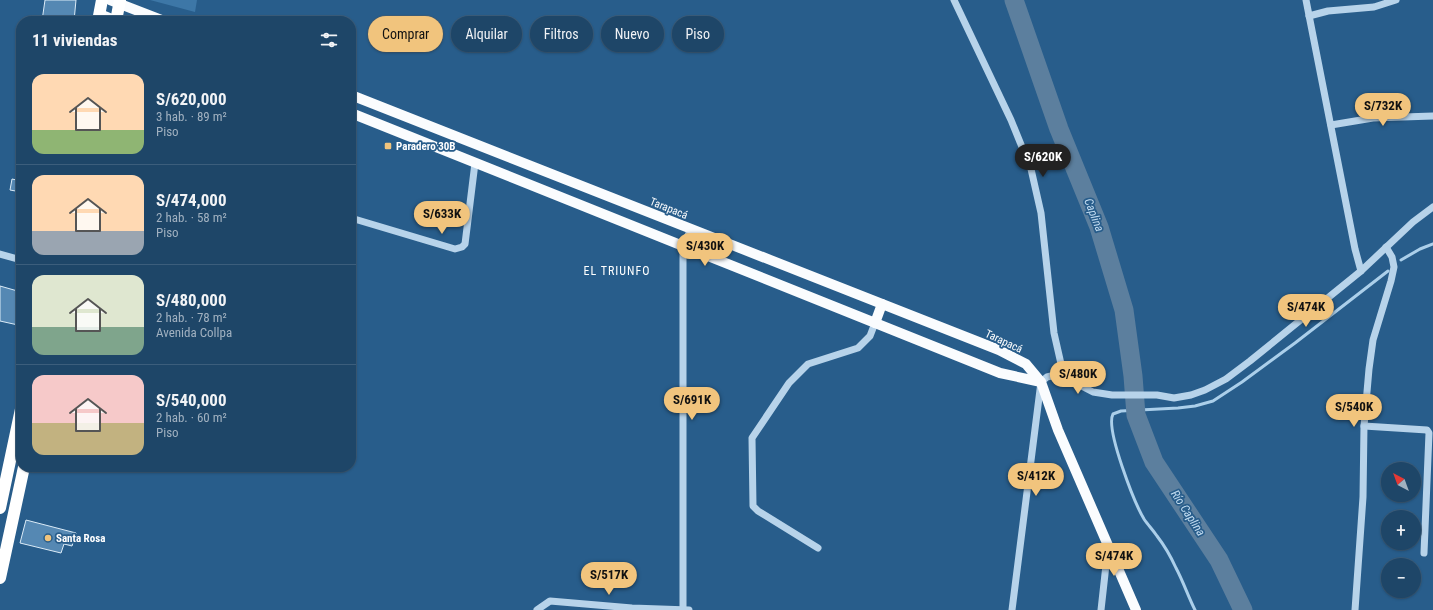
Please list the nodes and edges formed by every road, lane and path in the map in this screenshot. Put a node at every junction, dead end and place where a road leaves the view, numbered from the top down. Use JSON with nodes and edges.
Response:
{"nodes":[{"id":1,"x":102,"y":0,"type":"edge"},
{"id":2,"x":954,"y":0,"type":"edge"},
{"id":3,"x":1306,"y":0,"type":"edge"},
{"id":4,"x":1396,"y":0,"type":"edge"},
{"id":5,"x":116,"y":1,"type":"edge"},
{"id":6,"x":99,"y":16,"type":"edge"},
{"id":7,"x":116,"y":16,"type":"edge"},
{"id":8,"x":152,"y":16,"type":"edge"},
{"id":9,"x":1309,"y":16,"type":"junction"},
{"id":10,"x":356,"y":97,"type":"edge"},
{"id":11,"x":384,"y":108,"type":"junction"},
{"id":12,"x":356,"y":116,"type":"edge"},
{"id":13,"x":1433,"y":116,"type":"edge"},
{"id":14,"x":378,"y":124,"type":"junction"},
{"id":15,"x":1331,"y":125,"type":"junction"},
{"id":16,"x":500,"y":154,"type":"junction"},
{"id":17,"x":475,"y":163,"type":"junction"},
{"id":18,"x":493,"y":170,"type":"junction"},
{"id":19,"x":587,"y":188,"type":"junction"},
{"id":20,"x":580,"y":205,"type":"junction"},
{"id":21,"x":1433,"y":207,"type":"edge"},
{"id":22,"x":356,"y":219,"type":"edge"},
{"id":23,"x":691,"y":229,"type":"junction"},
{"id":24,"x":683,"y":246,"type":"junction"},
{"id":25,"x":1386,"y":248,"type":"junction"},
{"id":26,"x":0,"y":254,"type":"edge"},
{"id":27,"x":16,"y":259,"type":"edge"},
{"id":28,"x":1361,"y":271,"type":"junction"},
{"id":29,"x":882,"y":304,"type":"junction"},
{"id":30,"x":874,"y":323,"type":"junction"},
{"id":31,"x":1064,"y":377,"type":"junction"},
{"id":32,"x":1041,"y":382,"type":"junction"},
{"id":33,"x":1364,"y":426,"type":"junction"},
{"id":34,"x":16,"y":440,"type":"edge"},
{"id":35,"x":22,"y":473,"type":"edge"},
{"id":36,"x":7,"y":475,"type":"junction"},
{"id":37,"x":0,"y":508,"type":"edge"},
{"id":38,"x":6,"y":522,"type":"edge"},
{"id":39,"x":1108,"y":543,"type":"junction"},
{"id":40,"x":818,"y":548,"type":"dead end"},
{"id":41,"x":1424,"y":553,"type":"dead end"},
{"id":42,"x":0,"y":578,"type":"edge"},
{"id":43,"x":632,"y":609,"type":"edge"},
{"id":44,"x":537,"y":610,"type":"edge"},
{"id":45,"x":682,"y":610,"type":"edge"},
{"id":46,"x":689,"y":610,"type":"edge"},
{"id":47,"x":1012,"y":610,"type":"edge"},
{"id":48,"x":1101,"y":610,"type":"edge"},
{"id":49,"x":1136,"y":610,"type":"edge"},
{"id":50,"x":1355,"y":610,"type":"edge"}],
"edges":[{"from":1,"to":6,"type":"highway"},
{"from":2,"to":31,"type":"street"},
{"from":3,"to":9,"type":"street"},
{"from":4,"to":9,"type":"street"},
{"from":5,"to":7,"type":"highway"},
{"from":5,"to":8,"type":"main road"},
{"from":9,"to":15,"type":"street"},
{"from":10,"to":11,"type":"main road","name":"Tarapacá"},
{"from":11,"to":14,"type":"main road"},
{"from":11,"to":16,"type":"main road","name":"Tarapacá"},
{"from":12,"to":14,"type":"main road"},
{"from":13,"to":15,"type":"street"},
{"from":14,"to":17,"type":"main road"},
{"from":15,"to":28,"type":"street"},
{"from":16,"to":18,"type":"main road"},
{"from":16,"to":19,"type":"main road","name":"Tarapacá"},
{"from":17,"to":18,"type":"main road"},
{"from":17,"to":22,"type":"street"},
{"from":18,"to":20,"type":"main road"},
{"from":19,"to":20,"type":"main road"},
{"from":19,"to":23,"type":"main road","name":"Tarapacá"},
{"from":20,"to":24,"type":"main road"},
{"from":21,"to":25,"type":"street"},
{"from":23,"to":24,"type":"street"},
{"from":23,"to":29,"type":"main road","name":"Tarapacá"},
{"from":24,"to":30,"type":"main road"},
{"from":24,"to":45,"type":"street"},
{"from":25,"to":28,"type":"street"},
{"from":25,"to":33,"type":"street"},
{"from":26,"to":27,"type":"street"},
{"from":28,"to":31,"type":"street"},
{"from":29,"to":30,"type":"main road"},
{"from":29,"to":32,"type":"main road","name":"Tarapacá"},
{"from":30,"to":32,"type":"main road"},
{"from":30,"to":40,"type":"street"},
{"from":31,"to":32,"type":"street"},
{"from":32,"to":39,"type":"main road"},
{"from":32,"to":47,"type":"street"},
{"from":33,"to":41,"type":"street"},
{"from":33,"to":50,"type":"street"},
{"from":34,"to":36,"type":"highway"},
{"from":35,"to":36,"type":"highway"},
{"from":35,"to":38,"type":"highway"},
{"from":36,"to":37,"type":"highway"},
{"from":38,"to":42,"type":"highway"},
{"from":39,"to":48,"type":"street"},
{"from":39,"to":49,"type":"main road"},
{"from":43,"to":44,"type":"street"},
{"from":43,"to":45,"type":"street"},
{"from":45,"to":46,"type":"street"}]}
